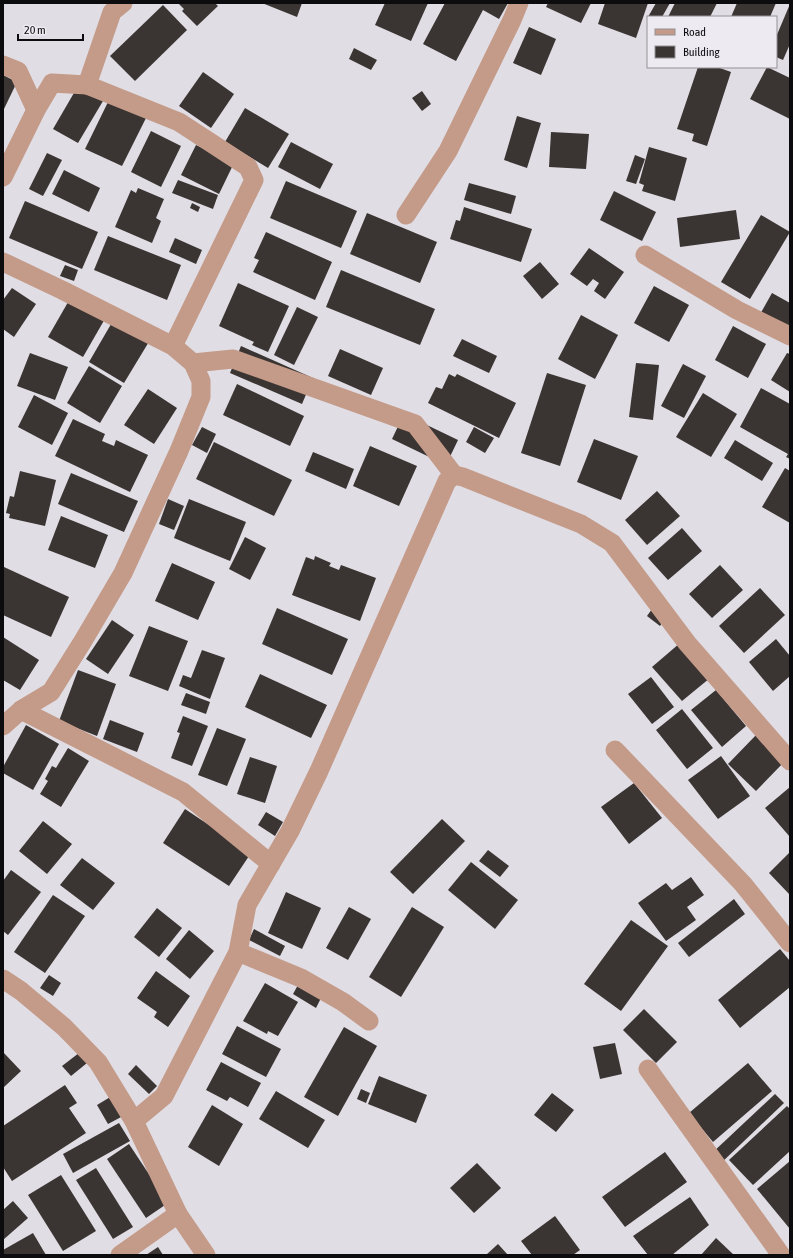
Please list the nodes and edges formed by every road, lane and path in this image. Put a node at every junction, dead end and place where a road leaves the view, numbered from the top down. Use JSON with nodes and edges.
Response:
{"nodes":[{"id":1,"x":123,"y":3,"type":"edge"},
{"id":2,"x":519,"y":3,"type":"edge"},
{"id":3,"x":3,"y":65,"type":"edge"},
{"id":4,"x":87,"y":85,"type":"junction"},
{"id":5,"x":36,"y":110,"type":"junction"},
{"id":6,"x":3,"y":177,"type":"edge"},
{"id":7,"x":406,"y":215,"type":"dead end"},
{"id":8,"x":645,"y":255,"type":"dead end"},
{"id":9,"x":3,"y":262,"type":"edge"},
{"id":10,"x":790,"y":336,"type":"edge"},
{"id":11,"x":173,"y":346,"type":"junction"},
{"id":12,"x":193,"y":364,"type":"junction"},
{"id":13,"x":454,"y":475,"type":"junction"},
{"id":14,"x":21,"y":710,"type":"junction"},
{"id":15,"x":3,"y":726,"type":"edge"},
{"id":16,"x":615,"y":750,"type":"dead end"},
{"id":17,"x":790,"y":761,"type":"edge"},
{"id":18,"x":270,"y":864,"type":"junction"},
{"id":19,"x":790,"y":943,"type":"edge"},
{"id":20,"x":238,"y":952,"type":"junction"},
{"id":21,"x":3,"y":979,"type":"edge"},
{"id":22,"x":369,"y":1021,"type":"dead end"},
{"id":23,"x":648,"y":1069,"type":"dead end"},
{"id":24,"x":134,"y":1121,"type":"junction"},
{"id":25,"x":178,"y":1214,"type":"junction"},
{"id":26,"x":120,"y":1255,"type":"edge"},
{"id":27,"x":206,"y":1255,"type":"edge"},
{"id":28,"x":781,"y":1255,"type":"edge"}],
"edges":[{"from":1,"to":4,"type":"street"},
{"from":2,"to":7,"type":"street"},
{"from":3,"to":5,"type":"street"},
{"from":4,"to":5,"type":"street"},
{"from":4,"to":11,"type":"street"},
{"from":5,"to":6,"type":"street"},
{"from":8,"to":10,"type":"street"},
{"from":9,"to":11,"type":"street"},
{"from":11,"to":12,"type":"street"},
{"from":12,"to":13,"type":"street"},
{"from":12,"to":14,"type":"street"},
{"from":13,"to":17,"type":"street"},
{"from":13,"to":18,"type":"street"},
{"from":14,"to":15,"type":"street"},
{"from":14,"to":18,"type":"street"},
{"from":16,"to":19,"type":"street"},
{"from":18,"to":20,"type":"street"},
{"from":20,"to":22,"type":"street"},
{"from":20,"to":24,"type":"street"},
{"from":21,"to":24,"type":"street"},
{"from":23,"to":28,"type":"street"},
{"from":24,"to":25,"type":"street"},
{"from":25,"to":26,"type":"street"},
{"from":25,"to":27,"type":"street"}]}
